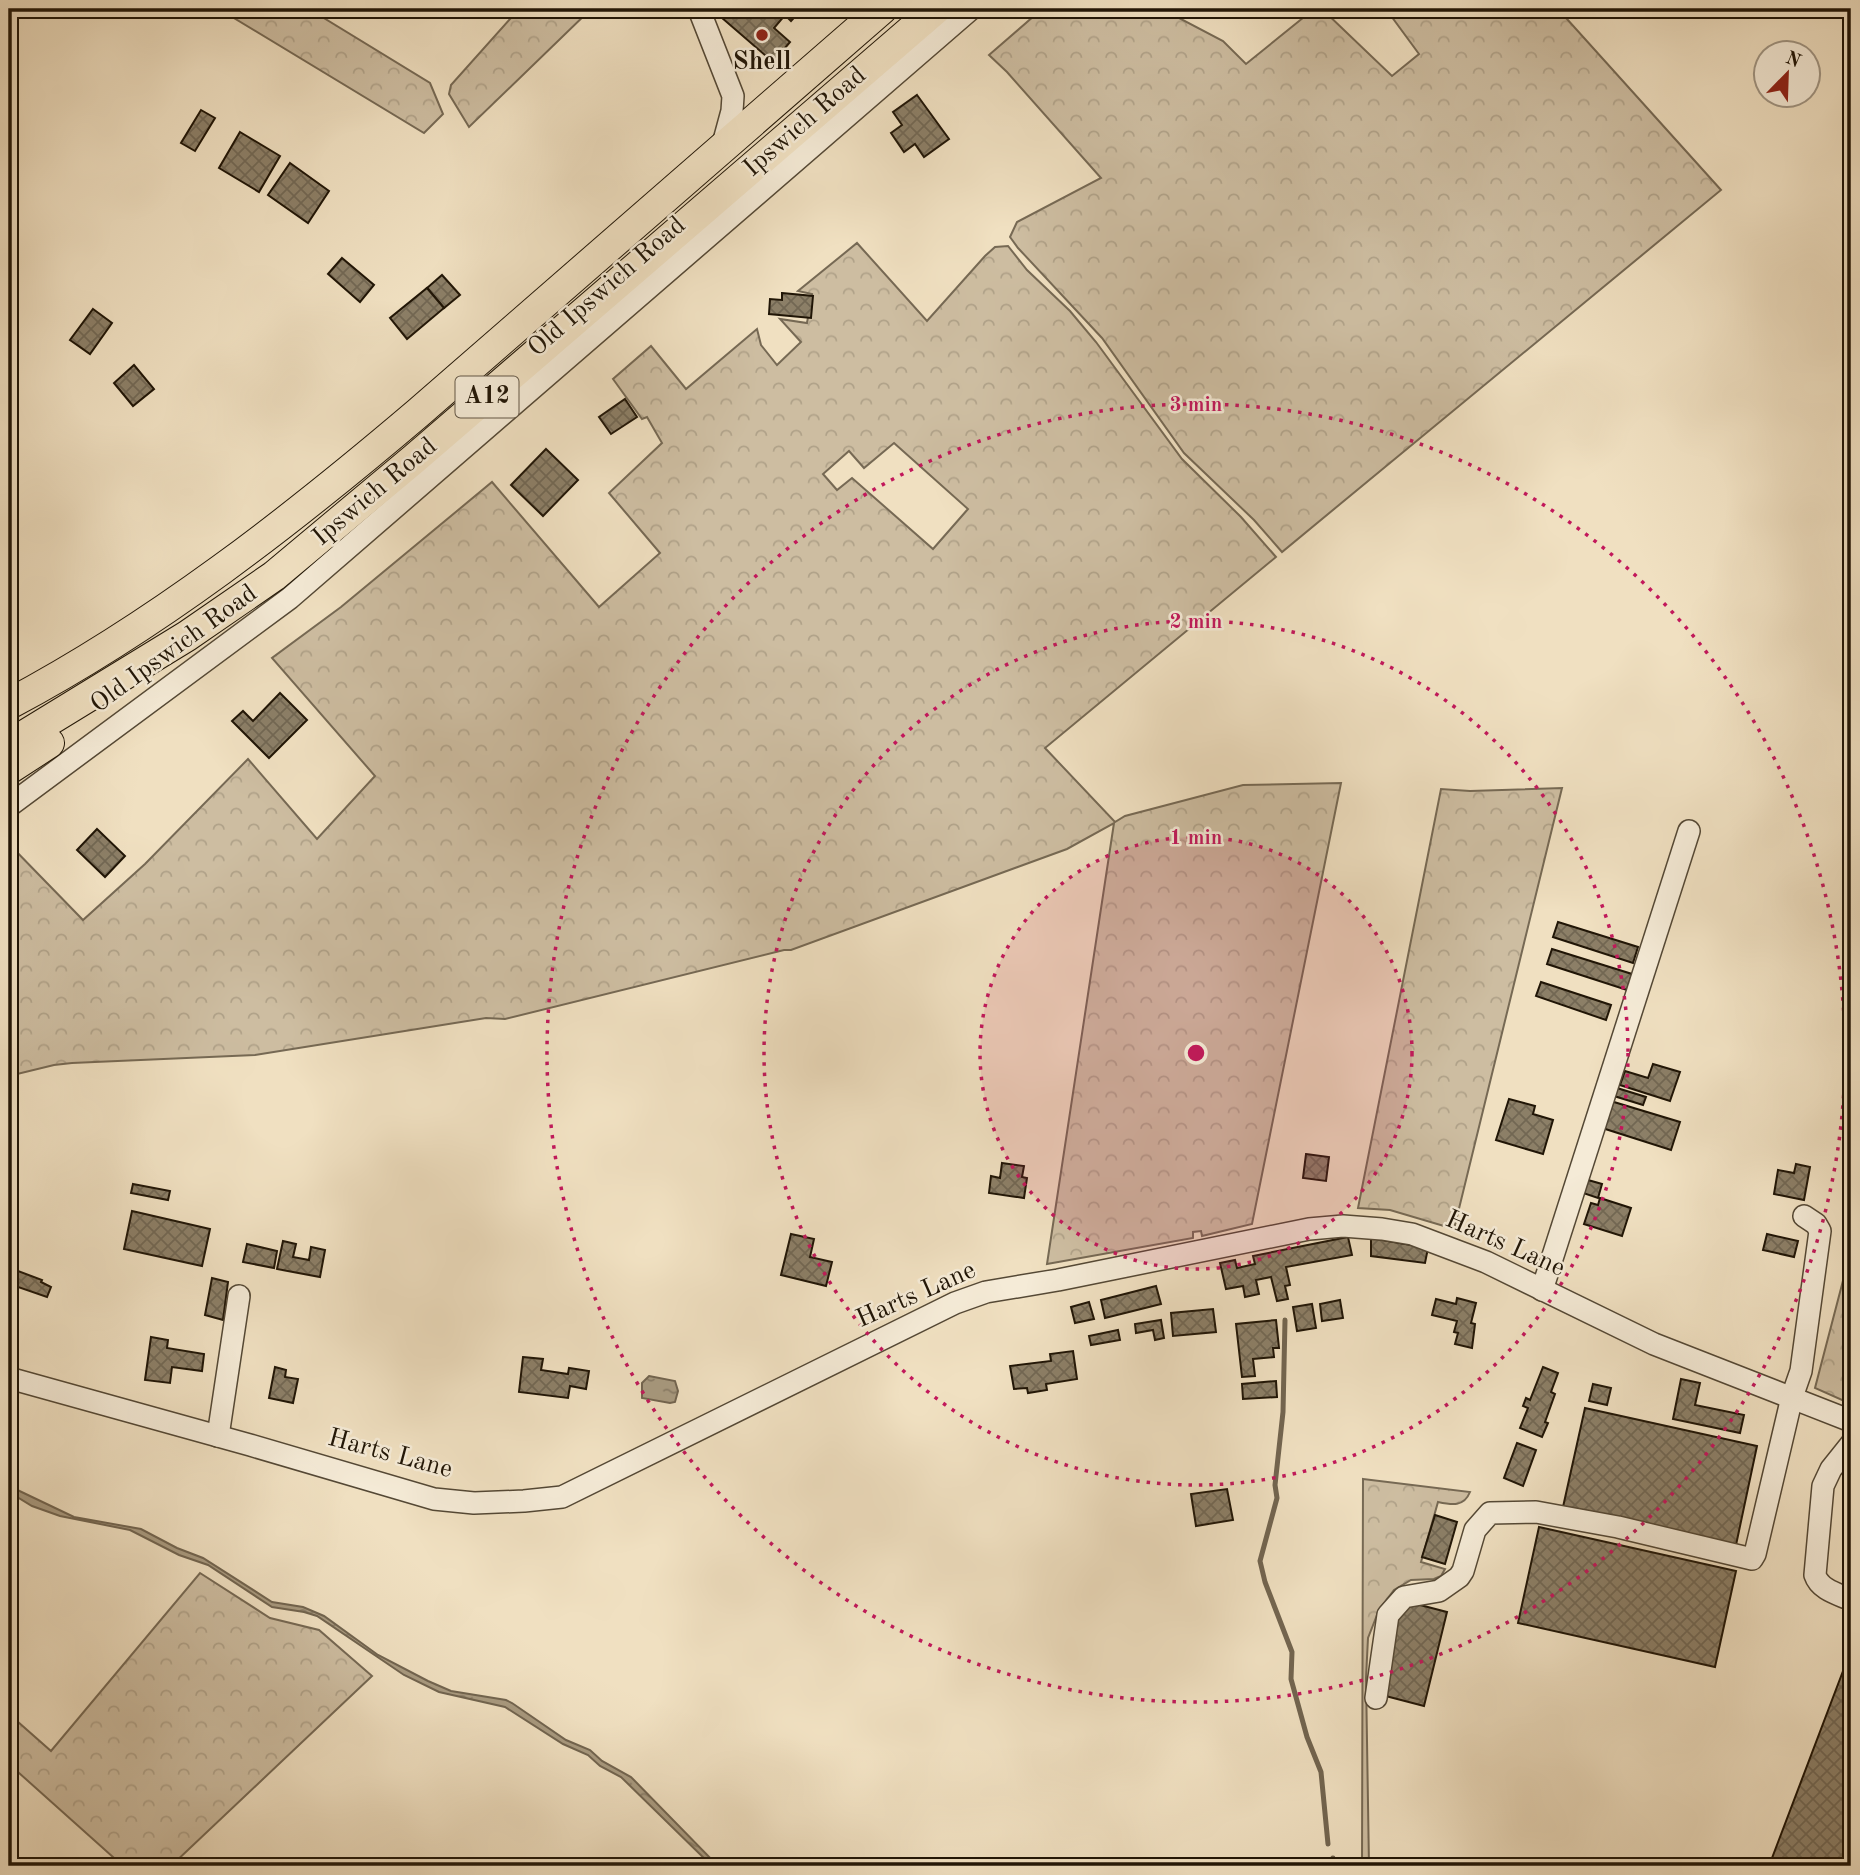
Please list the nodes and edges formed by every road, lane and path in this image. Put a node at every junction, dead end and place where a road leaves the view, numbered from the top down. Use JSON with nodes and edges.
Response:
{"nodes":[{"id":1,"x":704,"y":9,"type":"edge"},
{"id":2,"x":882,"y":9,"type":"edge"},
{"id":3,"x":936,"y":9,"type":"edge"},
{"id":4,"x":971,"y":9,"type":"edge"},
{"id":5,"x":722,"y":148,"type":"junction"},
{"id":6,"x":187,"y":636,"type":"junction"},
{"id":7,"x":9,"y":704,"type":"edge"},
{"id":8,"x":9,"y":745,"type":"edge"},
{"id":9,"x":9,"y":769,"type":"edge"},
{"id":10,"x":9,"y":806,"type":"edge"},
{"id":11,"x":1689,"y":831,"type":"dead end"},
{"id":12,"x":1804,"y":1216,"type":"dead end"},
{"id":13,"x":1542,"y":1290,"type":"junction"},
{"id":14,"x":239,"y":1296,"type":"dead end"},
{"id":15,"x":9,"y":1378,"type":"edge"},
{"id":16,"x":1792,"y":1397,"type":"junction"},
{"id":17,"x":1851,"y":1422,"type":"edge"},
{"id":18,"x":218,"y":1436,"type":"junction"},
{"id":19,"x":1851,"y":1444,"type":"edge"},
{"id":20,"x":1851,"y":1600,"type":"edge"},
{"id":21,"x":1376,"y":1698,"type":"dead end"}],
"edges":[{"from":1,"to":5,"type":"street"},
{"from":2,"to":5,"type":"highway","name":"Ipswich Road","number":"A12"},
{"from":3,"to":6,"type":"highway","name":"Ipswich Road","number":"A12"},
{"from":4,"to":10,"type":"street","name":"Old Ipswich Road"},
{"from":5,"to":7,"type":"highway","name":"Ipswich Road","number":"A12"},
{"from":6,"to":8,"type":"highway","name":"Ipswich Road","number":"A12"},
{"from":6,"to":9,"type":"highway","number":"A12"},
{"from":11,"to":13,"type":"street"},
{"from":12,"to":16,"type":"street"},
{"from":13,"to":16,"type":"street","name":"Harts Lane"},
{"from":13,"to":18,"type":"street","name":"Harts Lane"},
{"from":14,"to":18,"type":"street"},
{"from":15,"to":18,"type":"street","name":"Harts Lane"},
{"from":16,"to":17,"type":"street","name":"Harts Lane"},
{"from":16,"to":21,"type":"street"},
{"from":19,"to":20,"type":"street"}]}
